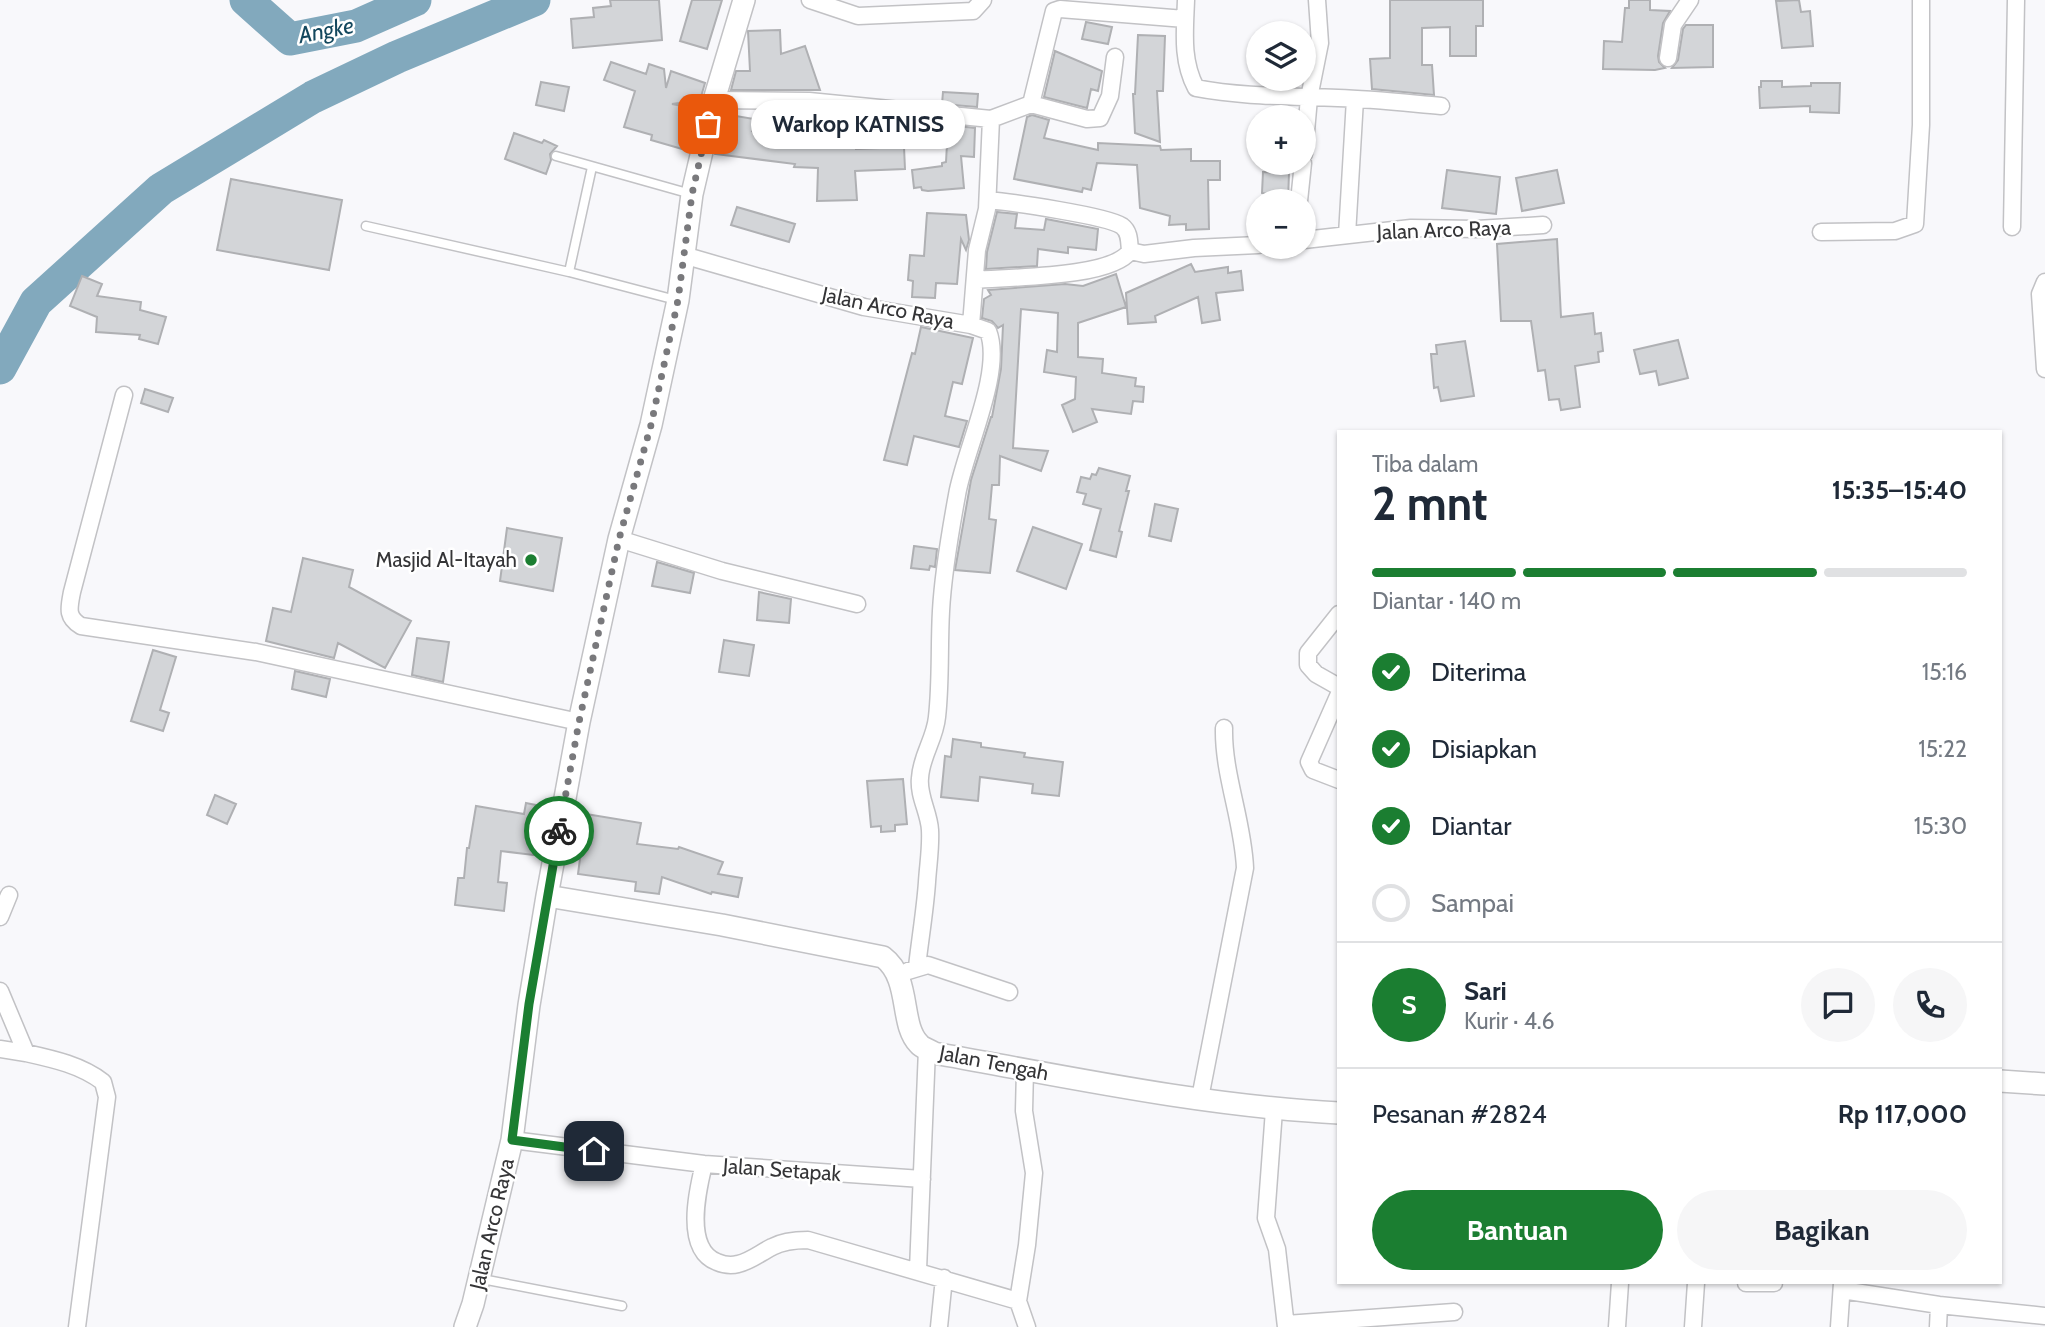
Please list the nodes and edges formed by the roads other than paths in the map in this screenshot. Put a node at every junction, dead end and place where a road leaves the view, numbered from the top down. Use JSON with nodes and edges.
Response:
{"nodes":[{"id":1,"x":744,"y":0,"type":"edge"},
{"id":2,"x":810,"y":0,"type":"edge"},
{"id":3,"x":983,"y":0,"type":"edge"},
{"id":4,"x":1186,"y":0,"type":"edge"},
{"id":5,"x":1317,"y":0,"type":"edge"},
{"id":6,"x":1690,"y":0,"type":"edge"},
{"id":7,"x":1921,"y":0,"type":"edge"},
{"id":8,"x":2016,"y":0,"type":"edge"},
{"id":9,"x":1185,"y":19,"type":"junction"},
{"id":10,"x":1115,"y":57,"type":"dead end"},
{"id":11,"x":1668,"y":58,"type":"dead end"},
{"id":12,"x":1309,"y":98,"type":"junction"},
{"id":13,"x":1355,"y":99,"type":"junction"},
{"id":14,"x":714,"y":100,"type":"junction"},
{"id":15,"x":1031,"y":104,"type":"junction"},
{"id":16,"x":1308,"y":105,"type":"edge"},
{"id":17,"x":1441,"y":106,"type":"dead end"},
{"id":18,"x":991,"y":118,"type":"junction"},
{"id":19,"x":556,"y":156,"type":"dead end"},
{"id":20,"x":592,"y":167,"type":"junction"},
{"id":21,"x":692,"y":194,"type":"junction"},
{"id":22,"x":988,"y":200,"type":"junction"},
{"id":23,"x":1543,"y":225,"type":"dead end"},
{"id":24,"x":366,"y":226,"type":"dead end"},
{"id":25,"x":2012,"y":227,"type":"dead end"},
{"id":26,"x":1821,"y":232,"type":"dead end"},
{"id":27,"x":1347,"y":235,"type":"junction"},
{"id":28,"x":1316,"y":239,"type":"edge"},
{"id":29,"x":1246,"y":245,"type":"edge"},
{"id":30,"x":1130,"y":251,"type":"junction"},
{"id":31,"x":683,"y":255,"type":"junction"},
{"id":32,"x":569,"y":272,"type":"junction"},
{"id":33,"x":975,"y":280,"type":"junction"},
{"id":34,"x":2045,"y":282,"type":"edge"},
{"id":35,"x":678,"y":300,"type":"junction"},
{"id":36,"x":971,"y":326,"type":"junction"},
{"id":37,"x":2045,"y":369,"type":"edge"},
{"id":38,"x":124,"y":395,"type":"dead end"},
{"id":39,"x":619,"y":539,"type":"junction"},
{"id":40,"x":857,"y":604,"type":"dead end"},
{"id":41,"x":1337,"y":617,"type":"edge"},
{"id":42,"x":1337,"y":686,"type":"edge"},
{"id":43,"x":1337,"y":704,"type":"edge"},
{"id":44,"x":579,"y":722,"type":"junction"},
{"id":45,"x":1224,"y":728,"type":"dead end"},
{"id":46,"x":1332,"y":729,"type":"edge"},
{"id":47,"x":1337,"y":779,"type":"edge"},
{"id":48,"x":9,"y":895,"type":"dead end"},
{"id":49,"x":547,"y":896,"type":"junction"},
{"id":50,"x":0,"y":917,"type":"edge"},
{"id":51,"x":907,"y":971,"type":"junction"},
{"id":52,"x":0,"y":991,"type":"edge"},
{"id":53,"x":1009,"y":992,"type":"dead end"},
{"id":54,"x":0,"y":1049,"type":"edge"},
{"id":55,"x":927,"y":1049,"type":"junction"},
{"id":56,"x":26,"y":1053,"type":"junction"},
{"id":57,"x":1025,"y":1069,"type":"junction"},
{"id":58,"x":2002,"y":1081,"type":"edge"},
{"id":59,"x":2045,"y":1084,"type":"edge"},
{"id":60,"x":1200,"y":1098,"type":"junction"},
{"id":61,"x":1274,"y":1110,"type":"junction"},
{"id":62,"x":1337,"y":1114,"type":"edge"},
{"id":63,"x":512,"y":1140,"type":"junction"},
{"id":64,"x":704,"y":1164,"type":"junction"},
{"id":65,"x":922,"y":1179,"type":"junction"},
{"id":66,"x":918,"y":1270,"type":"junction"},
{"id":67,"x":944,"y":1278,"type":"junction"},
{"id":68,"x":479,"y":1279,"type":"junction"},
{"id":69,"x":1620,"y":1284,"type":"edge"},
{"id":70,"x":1696,"y":1284,"type":"edge"},
{"id":71,"x":1842,"y":1287,"type":"edge"},
{"id":72,"x":1018,"y":1301,"type":"junction"},
{"id":73,"x":1939,"y":1305,"type":"junction"},
{"id":74,"x":622,"y":1306,"type":"dead end"},
{"id":75,"x":1454,"y":1312,"type":"dead end"},
{"id":76,"x":2042,"y":1320,"type":"edge"},
{"id":77,"x":1286,"y":1325,"type":"edge"},
{"id":78,"x":76,"y":1327,"type":"edge"},
{"id":79,"x":465,"y":1327,"type":"edge"},
{"id":80,"x":939,"y":1327,"type":"edge"},
{"id":81,"x":1027,"y":1327,"type":"edge"},
{"id":82,"x":1617,"y":1327,"type":"edge"},
{"id":83,"x":1693,"y":1327,"type":"edge"},
{"id":84,"x":1839,"y":1327,"type":"edge"},
{"id":85,"x":1938,"y":1327,"type":"edge"}],
"edges":[{"from":1,"to":14,"type":"main road","name":"Jalan Arco Raya"},
{"from":2,"to":3,"type":"street"},
{"from":4,"to":9,"type":"street"},
{"from":5,"to":12,"type":"street"},
{"from":6,"to":11,"type":"street"},
{"from":7,"to":26,"type":"street"},
{"from":8,"to":25,"type":"street"},
{"from":9,"to":12,"type":"street"},
{"from":9,"to":15,"type":"street"},
{"from":10,"to":15,"type":"street"},
{"from":12,"to":13,"type":"street"},
{"from":12,"to":16,"type":"street"},
{"from":13,"to":17,"type":"street"},
{"from":13,"to":27,"type":"street"},
{"from":14,"to":18,"type":"street"},
{"from":14,"to":21,"type":"main road","name":"Jalan Arco Raya"},
{"from":15,"to":18,"type":"street"},
{"from":18,"to":22,"type":"street","name":"Jalan Arco Raya"},
{"from":19,"to":20,"type":"lane"},
{"from":20,"to":21,"type":"lane"},
{"from":20,"to":32,"type":"lane"},
{"from":21,"to":31,"type":"main road","name":"Jalan Arco Raya"},
{"from":22,"to":30,"type":"street"},
{"from":22,"to":33,"type":"street","name":"Jalan Arco Raya"},
{"from":23,"to":27,"type":"street","name":"Jalan Arco Raya"},
{"from":24,"to":32,"type":"lane"},
{"from":27,"to":28,"type":"street","name":"Jalan Arco Raya"},
{"from":29,"to":30,"type":"street"},
{"from":30,"to":33,"type":"street"},
{"from":31,"to":35,"type":"main road","name":"Jalan Arco Raya"},
{"from":31,"to":36,"type":"street","name":"Jalan Arco Raya"},
{"from":32,"to":35,"type":"lane"},
{"from":33,"to":36,"type":"street","name":"Jalan Arco Raya"},
{"from":34,"to":37,"type":"street"},
{"from":35,"to":39,"type":"main road","name":"Jalan Arco Raya"},
{"from":36,"to":51,"type":"street"},
{"from":38,"to":44,"type":"street"},
{"from":39,"to":40,"type":"street"},
{"from":39,"to":44,"type":"main road","name":"Jalan Arco Raya"},
{"from":41,"to":42,"type":"street"},
{"from":43,"to":46,"type":"street"},
{"from":44,"to":49,"type":"main road","name":"Jalan Arco Raya"},
{"from":45,"to":60,"type":"street"},
{"from":46,"to":47,"type":"street"},
{"from":48,"to":50,"type":"street"},
{"from":49,"to":51,"type":"main road"},
{"from":49,"to":63,"type":"main road","name":"Jalan Arco Raya"},
{"from":51,"to":53,"type":"street"},
{"from":51,"to":55,"type":"main road","name":"Jalan Tengah"},
{"from":52,"to":56,"type":"street"},
{"from":54,"to":56,"type":"street"},
{"from":55,"to":57,"type":"main road","name":"Jalan Tengah"},
{"from":55,"to":65,"type":"street"},
{"from":56,"to":78,"type":"street"},
{"from":57,"to":60,"type":"main road","name":"Jalan Tengah"},
{"from":57,"to":72,"type":"street"},
{"from":58,"to":59,"type":"main road"},
{"from":60,"to":61,"type":"main road","name":"Jalan Tengah"},
{"from":61,"to":62,"type":"main road","name":"Jalan Tengah"},
{"from":61,"to":77,"type":"street"},
{"from":63,"to":64,"type":"street","name":"Jalan Setapak"},
{"from":63,"to":68,"type":"main road","name":"Jalan Arco Raya"},
{"from":64,"to":65,"type":"street","name":"Jalan Setapak"},
{"from":64,"to":66,"type":"street"},
{"from":65,"to":66,"type":"street"},
{"from":66,"to":67,"type":"street"},
{"from":67,"to":72,"type":"street"},
{"from":67,"to":80,"type":"street"},
{"from":68,"to":74,"type":"lane"},
{"from":68,"to":79,"type":"main road","name":"Jalan Arco Raya"},
{"from":69,"to":82,"type":"street"},
{"from":70,"to":83,"type":"street"},
{"from":71,"to":73,"type":"street"},
{"from":71,"to":84,"type":"street"},
{"from":72,"to":81,"type":"street"},
{"from":73,"to":76,"type":"street"},
{"from":73,"to":85,"type":"street"},
{"from":75,"to":77,"type":"street"}]}
